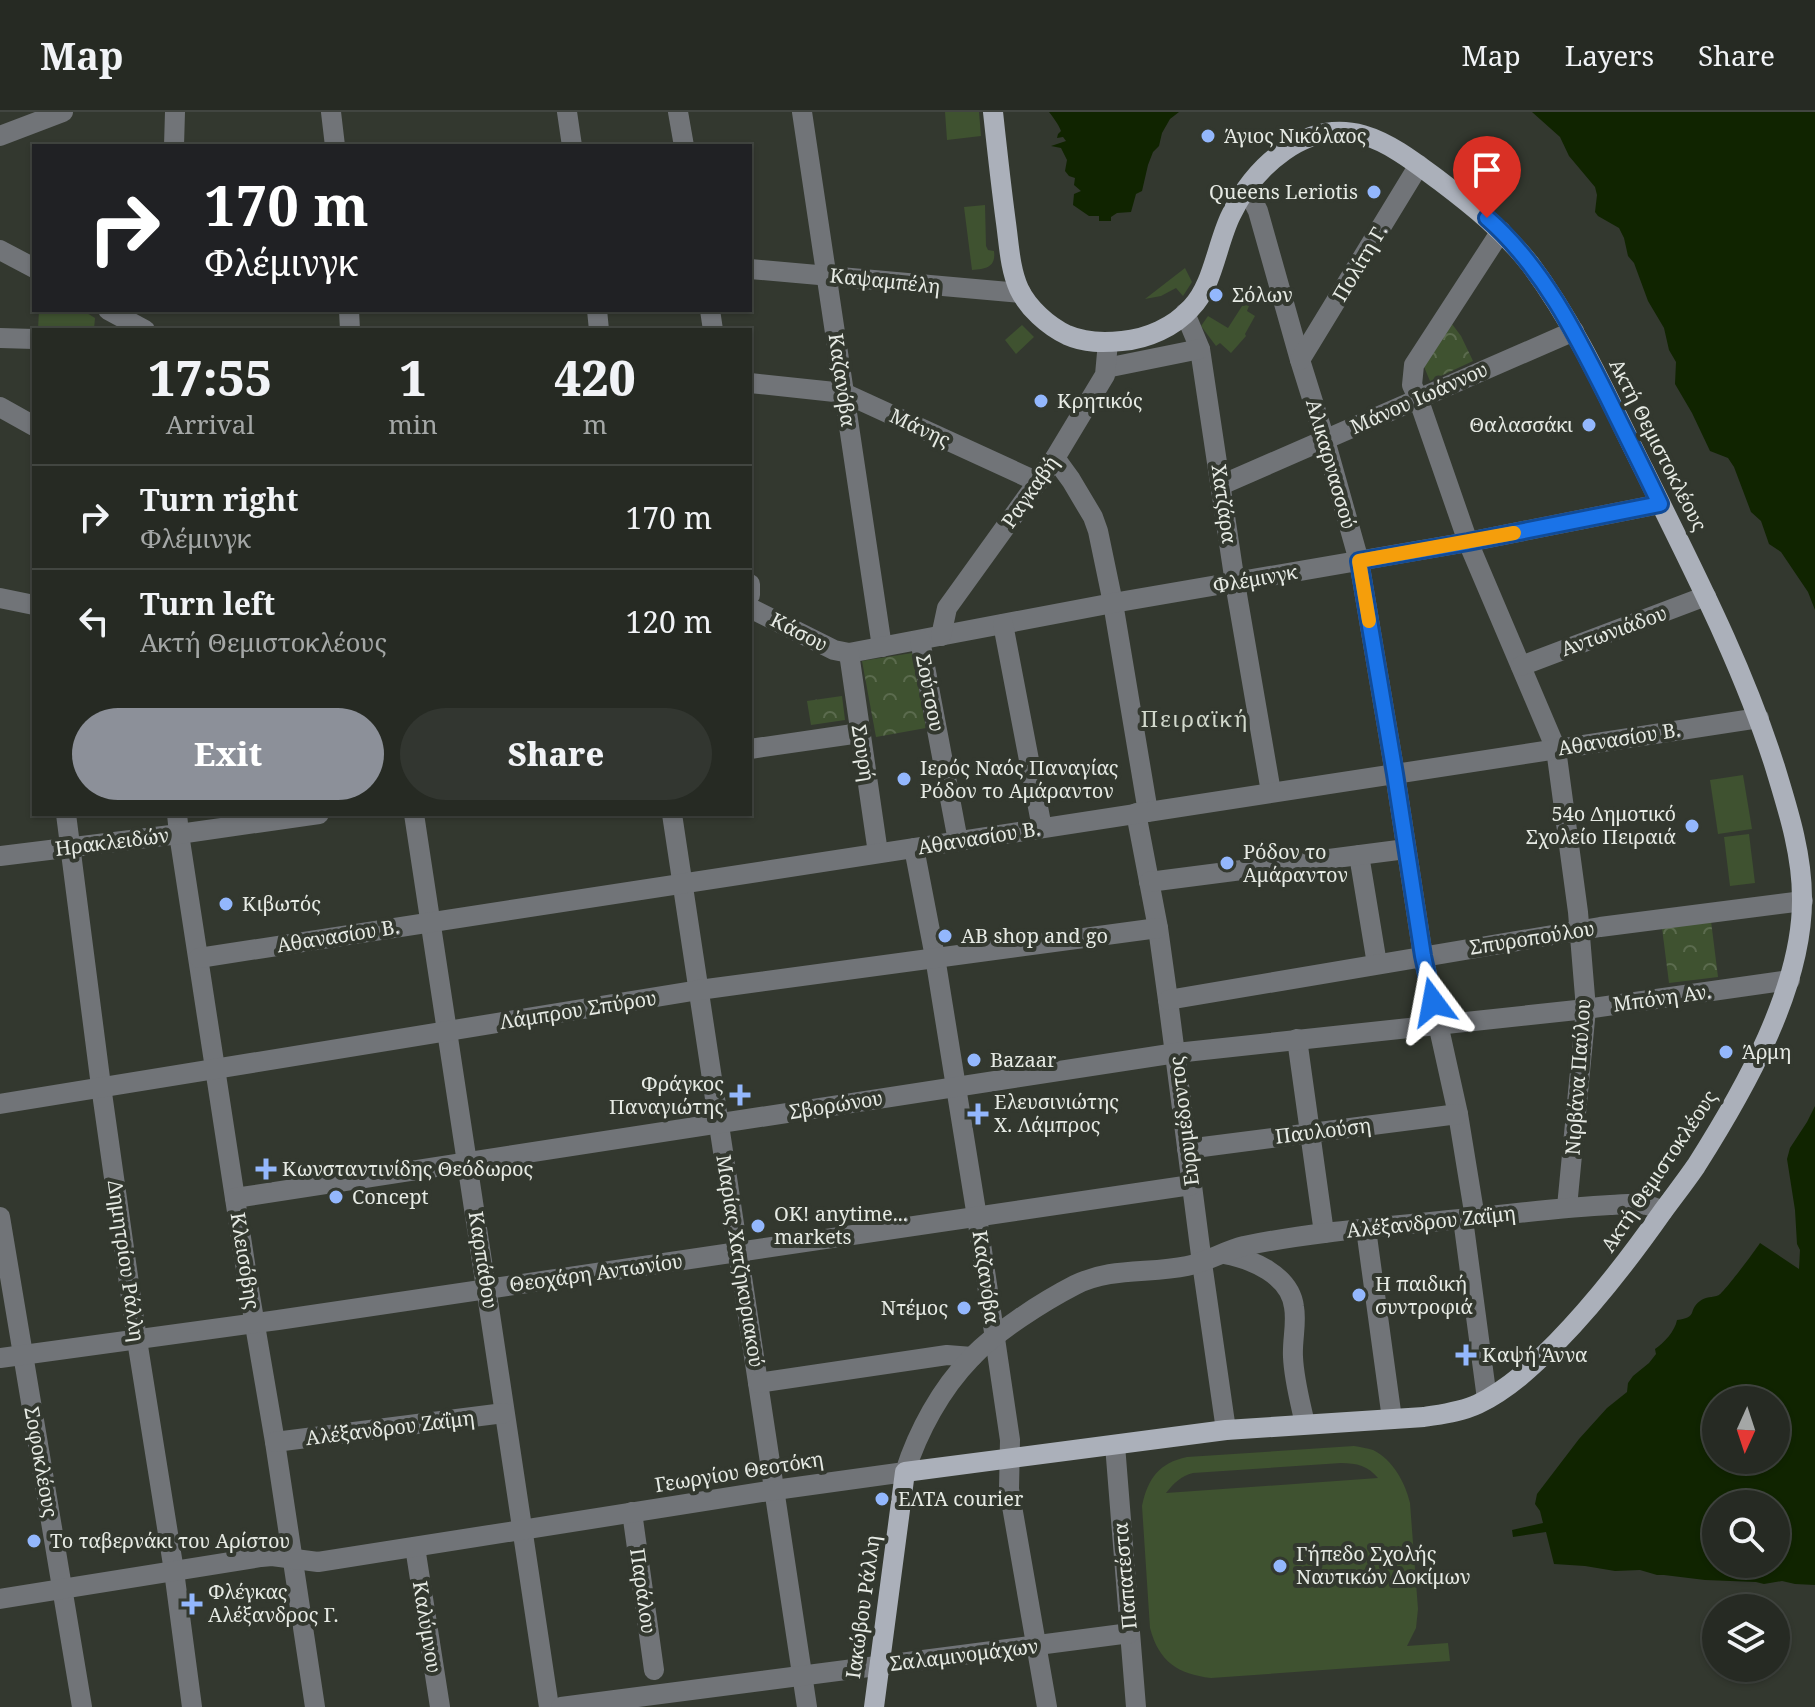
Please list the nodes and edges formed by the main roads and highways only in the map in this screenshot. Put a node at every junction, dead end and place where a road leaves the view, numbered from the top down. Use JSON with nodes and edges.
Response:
{"nodes":[{"id":1,"x":993,"y":112,"type":"edge"},
{"id":2,"x":1487,"y":1399,"type":"joint"},
{"id":3,"x":905,"y":1472,"type":"joint"},
{"id":4,"x":874,"y":1707,"type":"edge"}],
"edges":[{"from":1,"to":2,"type":"main road","name":"Ακτή Θεμιστοκλέους"},
{"from":2,"to":3,"type":"main road","name":"Γεωργίου Θεοτόκη"},
{"from":3,"to":4,"type":"main road","name":"Ιακώβου Ράλλη"}]}
